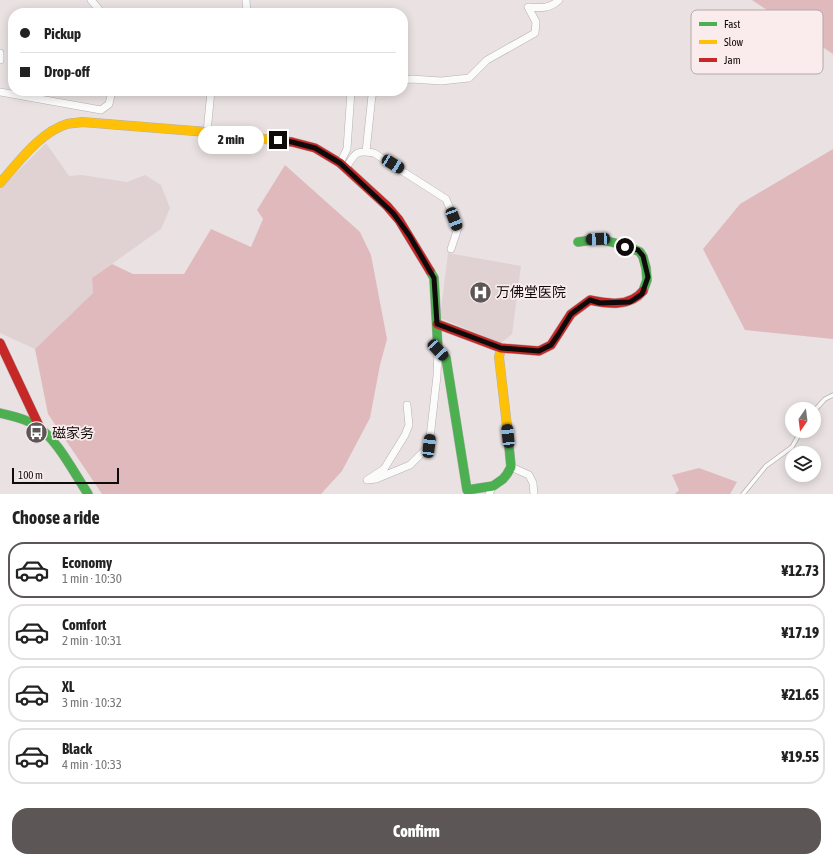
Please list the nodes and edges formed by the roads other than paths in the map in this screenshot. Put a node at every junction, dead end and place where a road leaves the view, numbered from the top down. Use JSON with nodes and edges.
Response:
{"nodes":[{"id":1,"x":91,"y":0,"type":"edge"},
{"id":2,"x":559,"y":0,"type":"edge"},
{"id":3,"x":98,"y":8,"type":"edge"},
{"id":4,"x":0,"y":53,"type":"edge"},
{"id":5,"x":0,"y":60,"type":"edge"},
{"id":6,"x":408,"y":79,"type":"edge"},
{"id":7,"x":22,"y":96,"type":"edge"},
{"id":8,"x":111,"y":96,"type":"edge"},
{"id":9,"x":211,"y":96,"type":"edge"},
{"id":10,"x":351,"y":96,"type":"edge"},
{"id":11,"x":372,"y":96,"type":"edge"},
{"id":12,"x":207,"y":132,"type":"junction"},
{"id":13,"x":366,"y":152,"type":"junction"},
{"id":14,"x":343,"y":165,"type":"junction"},
{"id":15,"x":0,"y":183,"type":"edge"},
{"id":16,"x":578,"y":242,"type":"dead end"},
{"id":17,"x":451,"y":249,"type":"dead end"},
{"id":18,"x":437,"y":324,"type":"junction"},
{"id":19,"x":0,"y":343,"type":"edge"},
{"id":20,"x":501,"y":348,"type":"junction"},
{"id":21,"x":438,"y":350,"type":"junction"},
{"id":22,"x":833,"y":395,"type":"edge"},
{"id":23,"x":821,"y":404,"type":"edge"},
{"id":24,"x":407,"y":405,"type":"dead end"},
{"id":25,"x":0,"y":413,"type":"edge"},
{"id":26,"x":40,"y":428,"type":"junction"},
{"id":27,"x":797,"y":438,"type":"edge"},
{"id":28,"x":511,"y":467,"type":"junction"},
{"id":29,"x":491,"y":490,"type":"edge"},
{"id":30,"x":468,"y":492,"type":"edge"},
{"id":31,"x":88,"y":494,"type":"edge"},
{"id":32,"x":534,"y":494,"type":"edge"},
{"id":33,"x":743,"y":494,"type":"edge"}],
"edges":[{"from":1,"to":3,"type":"street"},
{"from":2,"to":6,"type":"street"},
{"from":4,"to":5,"type":"street"},
{"from":7,"to":8,"type":"street"},
{"from":9,"to":12,"type":"street"},
{"from":10,"to":14,"type":"street"},
{"from":11,"to":13,"type":"street"},
{"from":12,"to":14,"type":"street"},
{"from":12,"to":15,"type":"street"},
{"from":13,"to":14,"type":"street"},
{"from":13,"to":17,"type":"street"},
{"from":14,"to":18,"type":"street"},
{"from":16,"to":20,"type":"street"},
{"from":18,"to":20,"type":"street"},
{"from":18,"to":21,"type":"street"},
{"from":19,"to":26,"type":"street"},
{"from":20,"to":28,"type":"street"},
{"from":21,"to":24,"type":"street"},
{"from":21,"to":30,"type":"street"},
{"from":22,"to":23,"type":"lane"},
{"from":25,"to":26,"type":"street"},
{"from":26,"to":31,"type":"street"},
{"from":27,"to":33,"type":"lane"},
{"from":28,"to":29,"type":"street"},
{"from":28,"to":32,"type":"street"},
{"from":29,"to":30,"type":"street"}]}
